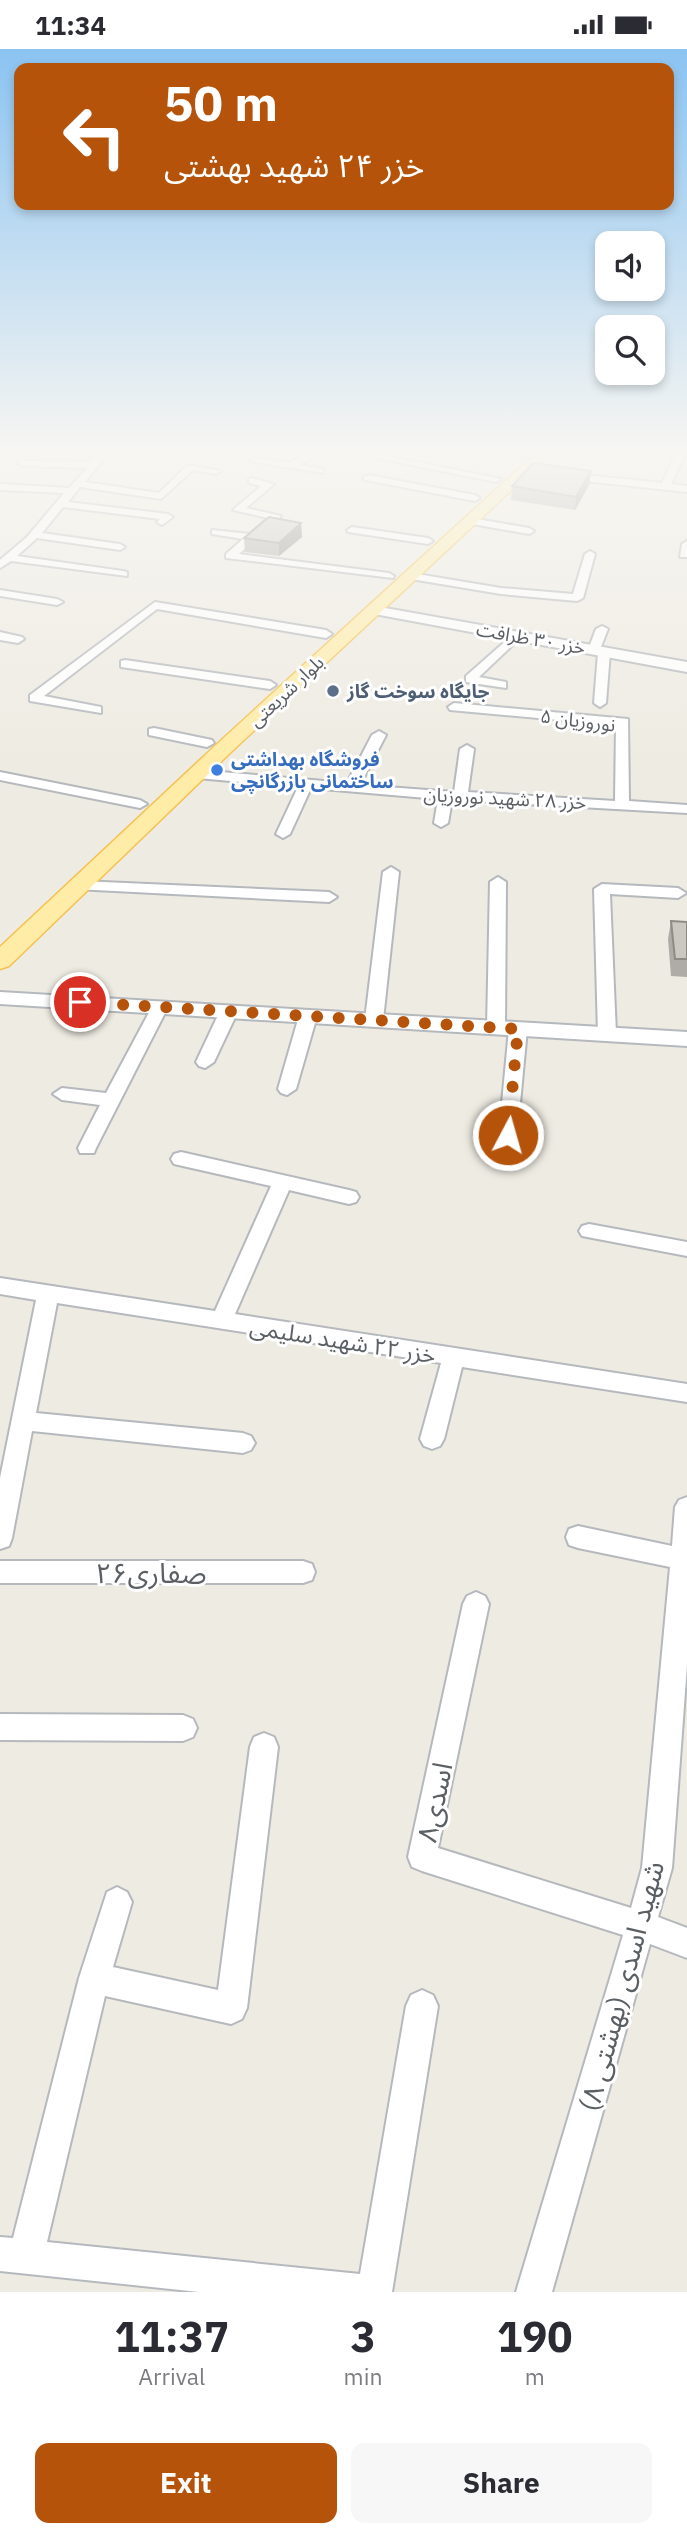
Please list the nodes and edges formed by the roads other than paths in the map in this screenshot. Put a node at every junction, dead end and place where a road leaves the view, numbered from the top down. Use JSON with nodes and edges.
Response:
{"nodes":[{"id":1,"x":243,"y":558,"type":"edge"},
{"id":2,"x":415,"y":558,"type":"edge"},
{"id":3,"x":422,"y":558,"type":"edge"},
{"id":4,"x":589,"y":558,"type":"edge"},
{"id":5,"x":4,"y":561,"type":"edge"},
{"id":6,"x":123,"y":573,"type":"dead end"},
{"id":7,"x":389,"y":576,"type":"junction"},
{"id":8,"x":411,"y":576,"type":"junction"},
{"id":9,"x":0,"y":593,"type":"edge"},
{"id":10,"x":57,"y":602,"type":"dead end"},
{"id":11,"x":374,"y":610,"type":"junction"},
{"id":12,"x":602,"y":629,"type":"dead end"},
{"id":13,"x":326,"y":634,"type":"junction"},
{"id":14,"x":0,"y":636,"type":"edge"},
{"id":15,"x":516,"y":636,"type":"junction"},
{"id":16,"x":18,"y":639,"type":"dead end"},
{"id":17,"x":599,"y":651,"type":"junction"},
{"id":18,"x":125,"y":664,"type":"dead end"},
{"id":19,"x":687,"y":667,"type":"edge"},
{"id":20,"x":270,"y":685,"type":"junction"},
{"id":21,"x":502,"y":685,"type":"dead end"},
{"id":22,"x":600,"y":703,"type":"dead end"},
{"id":23,"x":454,"y":707,"type":"dead end"},
{"id":24,"x":96,"y":710,"type":"dead end"},
{"id":25,"x":154,"y":732,"type":"dead end"},
{"id":26,"x":379,"y":735,"type":"dead end"},
{"id":27,"x":206,"y":743,"type":"junction"},
{"id":28,"x":467,"y":749,"type":"dead end"},
{"id":29,"x":197,"y":774,"type":"junction"},
{"id":30,"x":0,"y":776,"type":"edge"},
{"id":31,"x":306,"y":784,"type":"junction"},
{"id":32,"x":351,"y":788,"type":"junction"},
{"id":33,"x":453,"y":795,"type":"junction"},
{"id":34,"x":140,"y":804,"type":"junction"},
{"id":35,"x":622,"y":804,"type":"junction"},
{"id":36,"x":687,"y":809,"type":"edge"},
{"id":37,"x":441,"y":823,"type":"dead end"},
{"id":38,"x":283,"y":834,"type":"dead end"},
{"id":39,"x":390,"y":872,"type":"dead end"},
{"id":40,"x":498,"y":883,"type":"dead end"},
{"id":41,"x":80,"y":886,"type":"junction"},
{"id":42,"x":678,"y":893,"type":"dead end"},
{"id":43,"x":329,"y":897,"type":"dead end"},
{"id":44,"x":10,"y":925,"type":"dead end"},
{"id":45,"x":0,"y":961,"type":"edge"},
{"id":46,"x":0,"y":998,"type":"edge"},
{"id":47,"x":160,"y":1007,"type":"junction"},
{"id":48,"x":229,"y":1011,"type":"junction"},
{"id":49,"x":308,"y":1016,"type":"junction"},
{"id":50,"x":374,"y":1020,"type":"junction"},
{"id":51,"x":507,"y":1028,"type":"junction"},
{"id":52,"x":607,"y":1034,"type":"junction"},
{"id":53,"x":687,"y":1039,"type":"edge"},
{"id":54,"x":205,"y":1062,"type":"dead end"},
{"id":55,"x":287,"y":1089,"type":"dead end"},
{"id":56,"x":62,"y":1094,"type":"dead end"},
{"id":57,"x":112,"y":1100,"type":"junction"},
{"id":58,"x":508,"y":1135,"type":"dead end"},
{"id":59,"x":87,"y":1148,"type":"dead end"},
{"id":60,"x":181,"y":1160,"type":"dead end"},
{"id":61,"x":283,"y":1182,"type":"junction"},
{"id":62,"x":349,"y":1197,"type":"dead end"},
{"id":63,"x":589,"y":1231,"type":"dead end"},
{"id":64,"x":687,"y":1249,"type":"edge"},
{"id":65,"x":0,"y":1286,"type":"edge"},
{"id":66,"x":48,"y":1294,"type":"junction"},
{"id":67,"x":221,"y":1321,"type":"junction"},
{"id":68,"x":454,"y":1357,"type":"junction"},
{"id":69,"x":687,"y":1393,"type":"edge"},
{"id":70,"x":23,"y":1421,"type":"junction"},
{"id":71,"x":432,"y":1439,"type":"dead end"},
{"id":72,"x":243,"y":1443,"type":"dead end"},
{"id":73,"x":687,"y":1507,"type":"edge"},
{"id":74,"x":579,"y":1537,"type":"dead end"},
{"id":75,"x":0,"y":1538,"type":"edge"},
{"id":76,"x":683,"y":1559,"type":"junction"},
{"id":77,"x":0,"y":1572,"type":"edge"},
{"id":78,"x":303,"y":1572,"type":"dead end"},
{"id":79,"x":476,"y":1604,"type":"dead end"},
{"id":80,"x":0,"y":1727,"type":"edge"},
{"id":81,"x":183,"y":1728,"type":"dead end"},
{"id":82,"x":264,"y":1747,"type":"dead end"},
{"id":83,"x":117,"y":1902,"type":"dead end"},
{"id":84,"x":641,"y":1926,"type":"junction"},
{"id":85,"x":687,"y":1943,"type":"edge"},
{"id":86,"x":94,"y":1978,"type":"junction"},
{"id":87,"x":422,"y":2005,"type":"dead end"},
{"id":88,"x":13,"y":2256,"type":"edge"},
{"id":89,"x":367,"y":2292,"type":"edge"},
{"id":90,"x":374,"y":2292,"type":"edge"},
{"id":91,"x":534,"y":2292,"type":"edge"}],
"edges":[{"from":1,"to":7,"type":"street"},
{"from":2,"to":7,"type":"main road","name":"بلوار شریعتی"},
{"from":3,"to":8,"type":"main road","name":"بلوار شریعتی"},
{"from":4,"to":8,"type":"street"},
{"from":5,"to":6,"type":"street"},
{"from":7,"to":13,"type":"main road","name":"بلوار شریعتی"},
{"from":8,"to":11,"type":"main road","name":"بلوار شریعتی"},
{"from":9,"to":10,"type":"street"},
{"from":11,"to":15,"type":"street","name":"خزر ۳۰ ظرافت"},
{"from":11,"to":29,"type":"main road","name":"بلوار شریعتی"},
{"from":12,"to":17,"type":"street"},
{"from":13,"to":20,"type":"main road","name":"بلوار شریعتی"},
{"from":13,"to":24,"type":"street"},
{"from":14,"to":16,"type":"street"},
{"from":15,"to":17,"type":"street","name":"خزر ۳۰ ظرافت"},
{"from":15,"to":21,"type":"street"},
{"from":17,"to":19,"type":"street","name":"خزر ۳۰ ظرافت"},
{"from":17,"to":22,"type":"street"},
{"from":18,"to":20,"type":"street"},
{"from":20,"to":27,"type":"main road","name":"بلوار شریعتی"},
{"from":23,"to":35,"type":"street","name":"نوروزیان ۵"},
{"from":25,"to":27,"type":"street"},
{"from":26,"to":32,"type":"street"},
{"from":27,"to":34,"type":"main road","name":"بلوار شریعتی"},
{"from":28,"to":33,"type":"street"},
{"from":29,"to":31,"type":"street","name":"خزر ۲۸ شهید نوروزیان"},
{"from":29,"to":41,"type":"main road","name":"بلوار شریعتی"},
{"from":30,"to":34,"type":"street"},
{"from":31,"to":32,"type":"street","name":"خزر ۲۸ شهید نوروزیان"},
{"from":31,"to":38,"type":"street"},
{"from":32,"to":33,"type":"street","name":"خزر ۲۸ شهید نوروزیان"},
{"from":33,"to":35,"type":"street","name":"خزر ۲۸ شهید نوروزیان"},
{"from":33,"to":37,"type":"street"},
{"from":34,"to":44,"type":"main road","name":"بلوار شریعتی"},
{"from":35,"to":36,"type":"street","name":"خزر ۲۸ شهید نوروزیان"},
{"from":39,"to":50,"type":"street"},
{"from":40,"to":51,"type":"street"},
{"from":41,"to":43,"type":"street"},
{"from":41,"to":45,"type":"main road","name":"بلوار شریعتی"},
{"from":42,"to":52,"type":"street"},
{"from":46,"to":47,"type":"street"},
{"from":47,"to":48,"type":"street"},
{"from":47,"to":57,"type":"street"},
{"from":48,"to":49,"type":"street"},
{"from":48,"to":54,"type":"street"},
{"from":49,"to":50,"type":"street"},
{"from":49,"to":55,"type":"street"},
{"from":50,"to":51,"type":"street"},
{"from":51,"to":52,"type":"street"},
{"from":51,"to":58,"type":"street"},
{"from":52,"to":53,"type":"street"},
{"from":56,"to":57,"type":"street"},
{"from":57,"to":59,"type":"street"},
{"from":60,"to":61,"type":"street"},
{"from":61,"to":62,"type":"street"},
{"from":61,"to":67,"type":"street"},
{"from":63,"to":64,"type":"street"},
{"from":65,"to":66,"type":"street","name":"خزر ۲۲ شهید سلیمی"},
{"from":66,"to":67,"type":"street","name":"خزر ۲۲ شهید سلیمی"},
{"from":66,"to":70,"type":"street"},
{"from":67,"to":68,"type":"street","name":"خزر ۲۲ شهید سلیمی"},
{"from":68,"to":69,"type":"street","name":"خزر ۲۲ شهید سلیمی"},
{"from":68,"to":71,"type":"street"},
{"from":70,"to":72,"type":"street"},
{"from":70,"to":75,"type":"street"},
{"from":73,"to":76,"type":"street","name":"شهید اسدی (بهشتی ۸)"},
{"from":74,"to":76,"type":"street"},
{"from":76,"to":84,"type":"street","name":"شهید اسدی (بهشتی ۸)"},
{"from":77,"to":78,"type":"street","name":"صفاری۲۶"},
{"from":79,"to":84,"type":"street","name":"اسدی۸"},
{"from":80,"to":81,"type":"street"},
{"from":82,"to":86,"type":"street"},
{"from":83,"to":86,"type":"street"},
{"from":84,"to":85,"type":"street"},
{"from":84,"to":91,"type":"street","name":"شهید اسدی (بهشتی ۸)"},
{"from":86,"to":88,"type":"street"},
{"from":87,"to":90,"type":"street"},
{"from":88,"to":89,"type":"street"}]}
